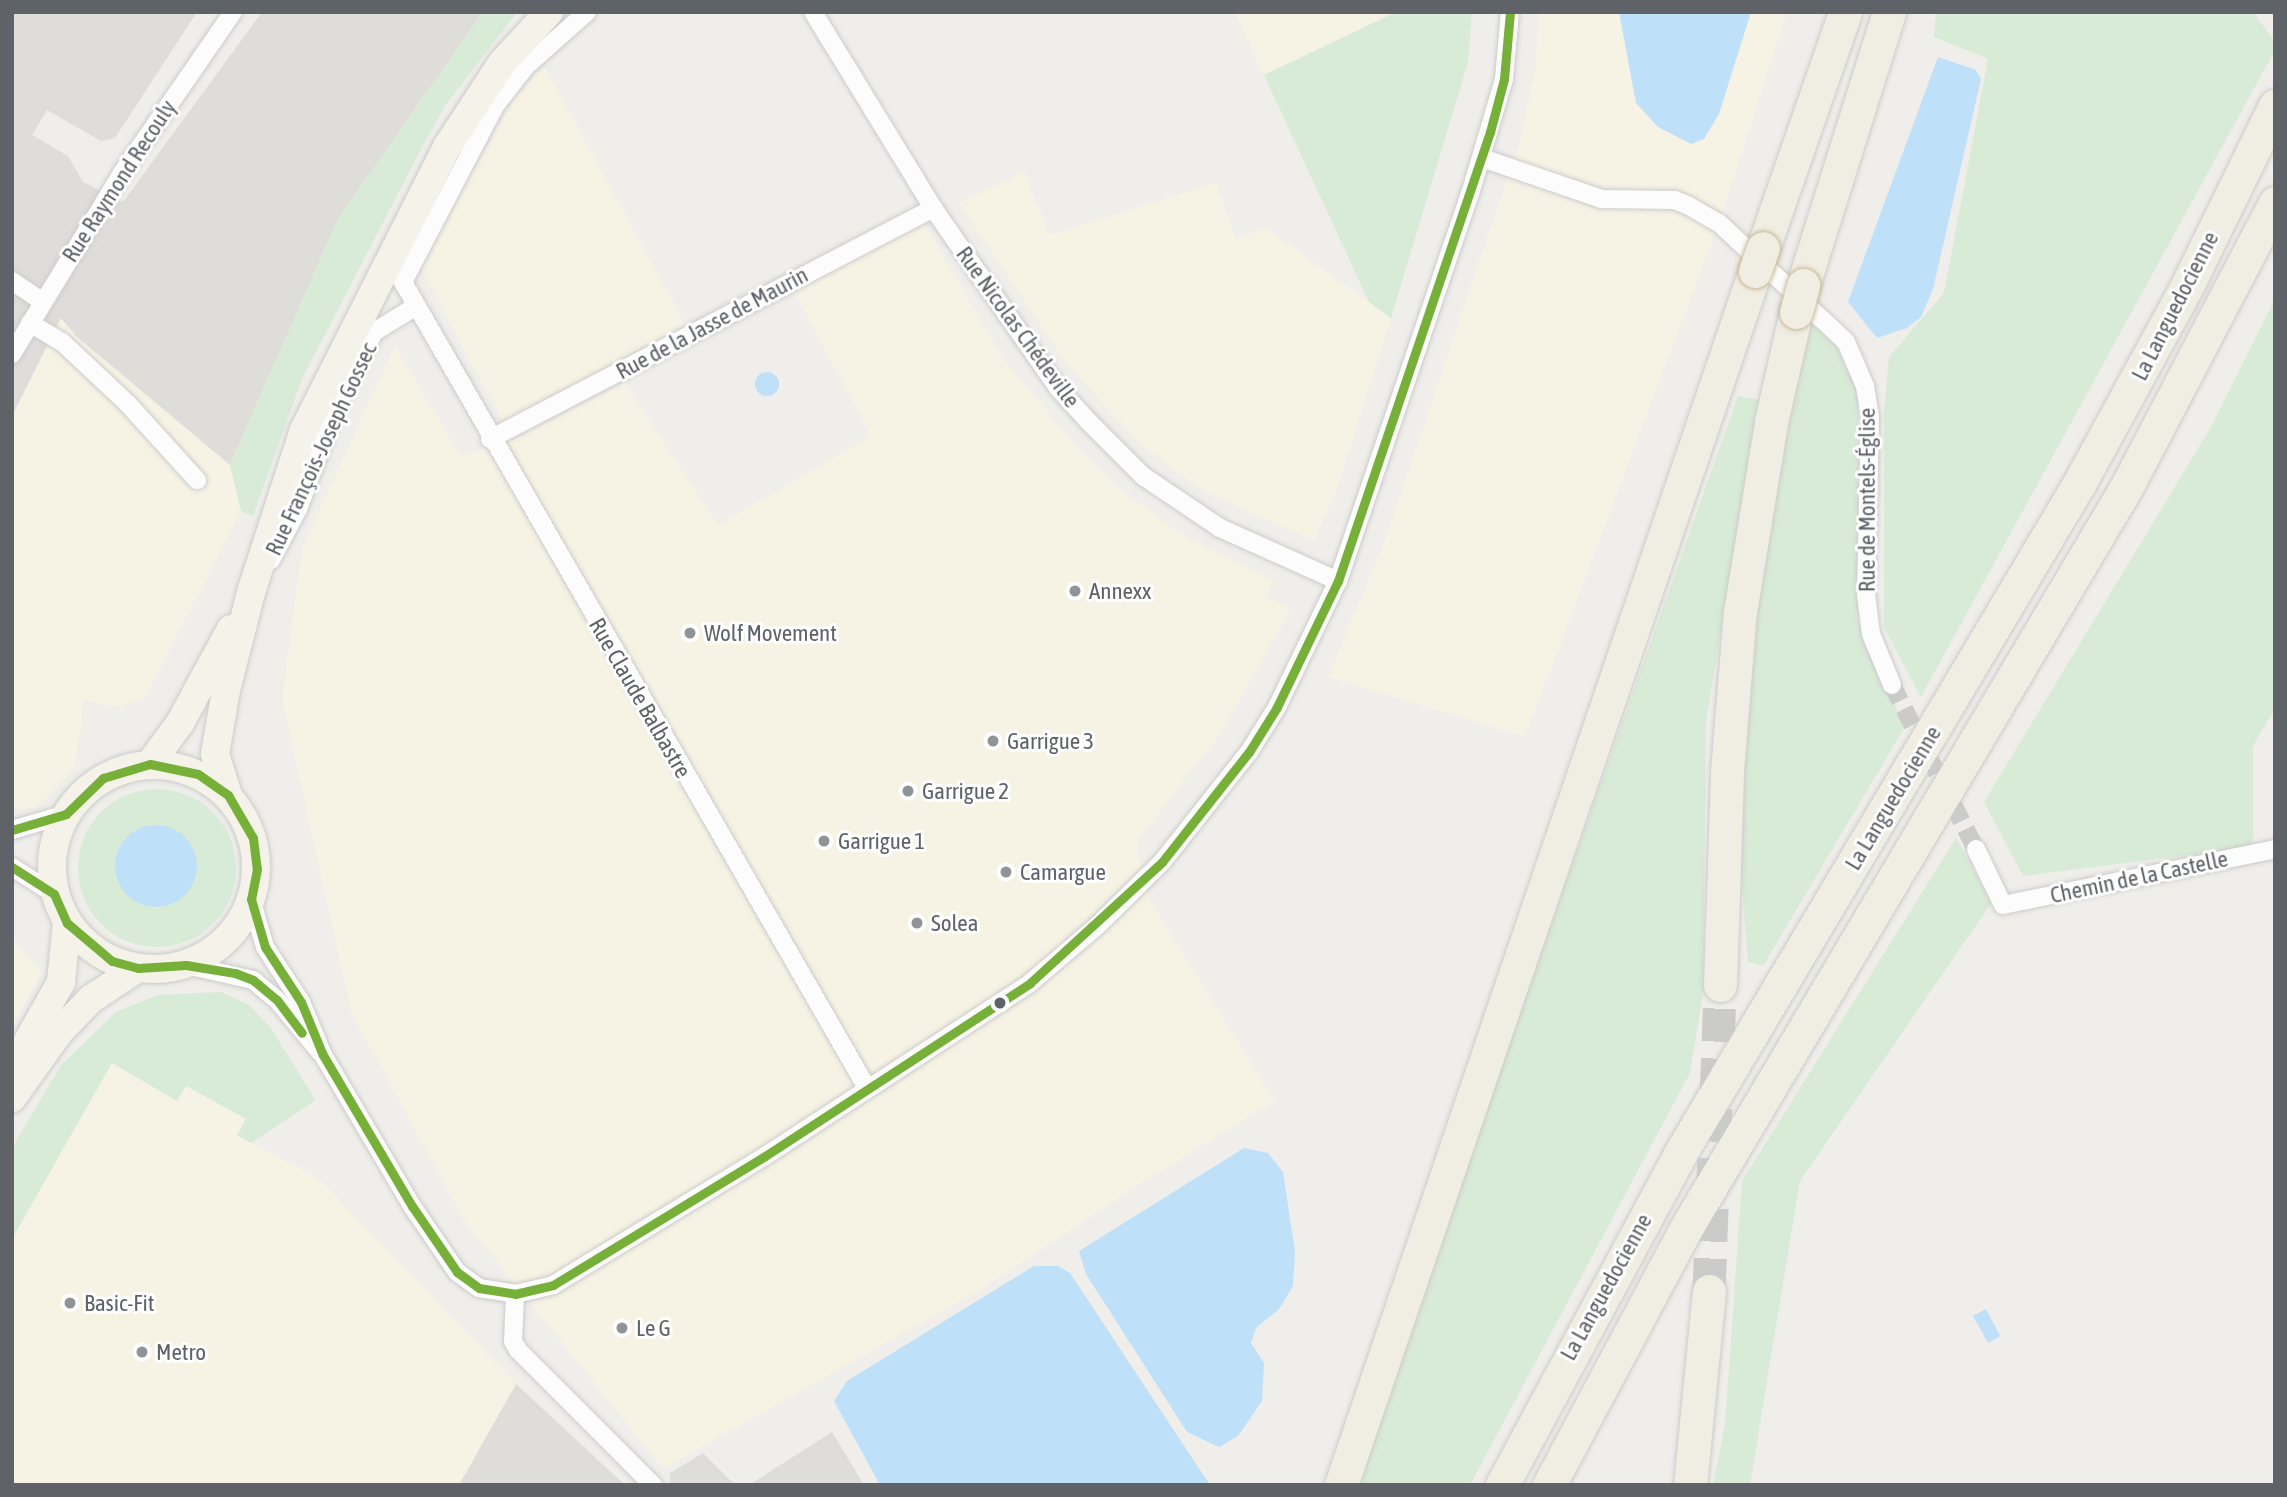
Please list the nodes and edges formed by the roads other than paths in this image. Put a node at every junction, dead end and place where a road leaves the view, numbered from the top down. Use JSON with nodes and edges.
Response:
{"nodes":[{"id":1,"x":233,"y":12,"type":"edge"},
{"id":2,"x":549,"y":12,"type":"edge"},
{"id":3,"x":587,"y":12,"type":"edge"},
{"id":4,"x":813,"y":12,"type":"edge"},
{"id":5,"x":1510,"y":12,"type":"edge"},
{"id":6,"x":1845,"y":12,"type":"edge"},
{"id":7,"x":1889,"y":12,"type":"edge"},
{"id":8,"x":2273,"y":111,"type":"edge"},
{"id":9,"x":1482,"y":158,"type":"junction"},
{"id":10,"x":2275,"y":203,"type":"edge"},
{"id":11,"x":933,"y":208,"type":"junction"},
{"id":12,"x":12,"y":281,"type":"edge"},
{"id":13,"x":42,"y":301,"type":"junction"},
{"id":14,"x":415,"y":307,"type":"junction"},
{"id":15,"x":30,"y":323,"type":"junction"},
{"id":16,"x":12,"y":354,"type":"edge"},
{"id":17,"x":490,"y":439,"type":"junction"},
{"id":18,"x":197,"y":480,"type":"dead end"},
{"id":19,"x":1338,"y":581,"type":"junction"},
{"id":20,"x":252,"y":589,"type":"junction"},
{"id":21,"x":1892,"y":685,"type":"tunnel mouth"},
{"id":22,"x":150,"y":764,"type":"junction"},
{"id":23,"x":228,"y":795,"type":"junction"},
{"id":24,"x":66,"y":814,"type":"junction"},
{"id":25,"x":12,"y":830,"type":"edge"},
{"id":26,"x":1976,"y":849,"type":"tunnel mouth"},
{"id":27,"x":2275,"y":849,"type":"edge"},
{"id":28,"x":12,"y":867,"type":"edge"},
{"id":29,"x":54,"y":894,"type":"junction"},
{"id":30,"x":251,"y":899,"type":"junction"},
{"id":31,"x":66,"y":923,"type":"junction"},
{"id":32,"x":186,"y":965,"type":"junction"},
{"id":33,"x":138,"y":968,"type":"junction"},
{"id":34,"x":1720,"y":985,"type":"tunnel mouth"},
{"id":35,"x":323,"y":1055,"type":"junction"},
{"id":36,"x":12,"y":1069,"type":"edge"},
{"id":37,"x":867,"y":1088,"type":"junction"},
{"id":38,"x":12,"y":1098,"type":"edge"},
{"id":39,"x":1709,"y":1291,"type":"tunnel mouth"},
{"id":40,"x":515,"y":1294,"type":"junction"},
{"id":41,"x":653,"y":1485,"type":"edge"},
{"id":42,"x":1341,"y":1485,"type":"edge"},
{"id":43,"x":1502,"y":1485,"type":"edge"},
{"id":44,"x":1549,"y":1485,"type":"edge"},
{"id":45,"x":1690,"y":1485,"type":"edge"}],
"edges":[{"from":1,"to":13,"type":"street","name":"Rue Raymond Recouly"},
{"from":2,"to":20,"type":"main road","name":"Rue François-Joseph Gossec"},
{"from":3,"to":14,"type":"street"},
{"from":4,"to":11,"type":"street","name":"Rue Nicolas Chédeville"},
{"from":5,"to":9,"type":"street"},
{"from":6,"to":42,"type":"highway"},
{"from":7,"to":34,"type":"highway"},
{"from":8,"to":43,"type":"highway","name":"La Languedocienne"},
{"from":9,"to":19,"type":"street"},
{"from":9,"to":21,"type":"street","name":"Rue de Montels-Église"},
{"from":10,"to":44,"type":"highway","name":"La Languedocienne"},
{"from":11,"to":17,"type":"street","name":"Rue de la Jasse de Maurin"},
{"from":11,"to":19,"type":"street","name":"Rue Nicolas Chédeville"},
{"from":12,"to":13,"type":"street"},
{"from":13,"to":15,"type":"street","name":"Rue Raymond Recouly"},
{"from":14,"to":17,"type":"street","name":"Rue Claude Balbastre"},
{"from":14,"to":20,"type":"street","name":"Rue François-Joseph Gossec"},
{"from":15,"to":16,"type":"street","name":"Rue Raymond Recouly"},
{"from":15,"to":18,"type":"street"},
{"from":17,"to":37,"type":"street","name":"Rue Claude Balbastre"},
{"from":19,"to":37,"type":"street"},
{"from":20,"to":22,"type":"main road","name":"Rue François-Joseph Gossec"},
{"from":20,"to":23,"type":"main road","name":"Rue François-Joseph Gossec"},
{"from":22,"to":23,"type":"main road"},
{"from":22,"to":24,"type":"main road"},
{"from":23,"to":30,"type":"main road"},
{"from":24,"to":25,"type":"street"},
{"from":24,"to":29,"type":"main road"},
{"from":26,"to":27,"type":"street","name":"Chemin de la Castelle"},
{"from":28,"to":29,"type":"street"},
{"from":29,"to":31,"type":"main road"},
{"from":30,"to":32,"type":"main road"},
{"from":30,"to":35,"type":"street"},
{"from":31,"to":33,"type":"main road"},
{"from":31,"to":36,"type":"main road"},
{"from":32,"to":33,"type":"main road"},
{"from":32,"to":35,"type":"street"},
{"from":33,"to":38,"type":"main road"},
{"from":35,"to":40,"type":"street"},
{"from":37,"to":40,"type":"street"},
{"from":39,"to":45,"type":"highway"},
{"from":40,"to":41,"type":"street"}]}
